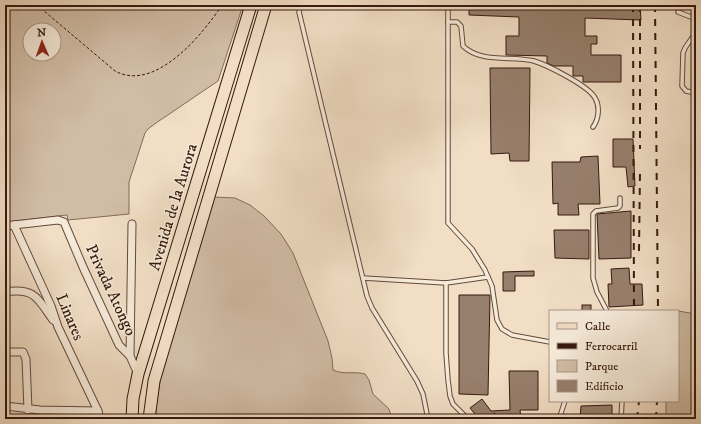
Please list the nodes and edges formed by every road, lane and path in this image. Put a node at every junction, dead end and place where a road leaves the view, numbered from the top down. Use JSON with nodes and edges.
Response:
{"nodes":[{"id":1,"x":37,"y":5,"type":"edge"},
{"id":2,"x":222,"y":5,"type":"edge"},
{"id":3,"x":251,"y":5,"type":"edge"},
{"id":4,"x":266,"y":5,"type":"edge"},
{"id":5,"x":301,"y":5,"type":"edge"},
{"id":6,"x":448,"y":5,"type":"edge"},
{"id":7,"x":678,"y":12,"type":"dead end"},
{"id":8,"x":696,"y":19,"type":"edge"},
{"id":9,"x":448,"y":22,"type":"junction"},
{"id":10,"x":696,"y":32,"type":"edge"},
{"id":11,"x":696,"y":93,"type":"edge"},
{"id":12,"x":593,"y":127,"type":"dead end"},
{"id":13,"x":620,"y":198,"type":"dead end"},
{"id":14,"x":132,"y":224,"type":"dead end"},
{"id":15,"x":14,"y":225,"type":"junction"},
{"id":16,"x":5,"y":226,"type":"edge"},
{"id":17,"x":488,"y":277,"type":"junction"},
{"id":18,"x":363,"y":278,"type":"junction"},
{"id":19,"x":446,"y":282,"type":"junction"},
{"id":20,"x":5,"y":292,"type":"edge"},
{"id":21,"x":606,"y":310,"type":"edge"},
{"id":22,"x":58,"y":327,"type":"junction"},
{"id":23,"x":549,"y":342,"type":"edge"},
{"id":24,"x":5,"y":352,"type":"edge"},
{"id":25,"x":130,"y":356,"type":"junction"},
{"id":26,"x":138,"y":374,"type":"junction"},
{"id":27,"x":565,"y":402,"type":"edge"},
{"id":28,"x":622,"y":402,"type":"edge"},
{"id":29,"x":5,"y":406,"type":"edge"},
{"id":30,"x":28,"y":410,"type":"junction"},
{"id":31,"x":98,"y":411,"type":"junction"},
{"id":32,"x":100,"y":419,"type":"edge"},
{"id":33,"x":132,"y":419,"type":"edge"},
{"id":34,"x":148,"y":419,"type":"edge"},
{"id":35,"x":428,"y":419,"type":"edge"},
{"id":36,"x":468,"y":419,"type":"edge"},
{"id":37,"x":559,"y":419,"type":"edge"},
{"id":38,"x":621,"y":419,"type":"edge"}],
"edges":[{"from":1,"to":2,"type":"path"},
{"from":3,"to":26,"type":"main road","name":"Avenida de la Aurora"},
{"from":4,"to":34,"type":"main road","name":"Avenida de la Aurora"},
{"from":5,"to":18,"type":"lane"},
{"from":6,"to":9,"type":"lane"},
{"from":7,"to":8,"type":"lane"},
{"from":9,"to":12,"type":"lane"},
{"from":9,"to":17,"type":"lane"},
{"from":10,"to":11,"type":"lane"},
{"from":13,"to":21,"type":"lane"},
{"from":14,"to":25,"type":"street"},
{"from":15,"to":16,"type":"street"},
{"from":15,"to":22,"type":"street","name":"Linares"},
{"from":15,"to":25,"type":"street","name":"Privada Atongo"},
{"from":17,"to":19,"type":"lane"},
{"from":17,"to":23,"type":"lane"},
{"from":18,"to":19,"type":"lane"},
{"from":18,"to":35,"type":"lane"},
{"from":19,"to":36,"type":"lane"},
{"from":20,"to":22,"type":"street"},
{"from":22,"to":31,"type":"street","name":"Linares"},
{"from":24,"to":30,"type":"street"},
{"from":25,"to":26,"type":"street","name":"Privada Atongo"},
{"from":26,"to":33,"type":"main road","name":"Avenida de la Aurora"},
{"from":27,"to":37,"type":"lane"},
{"from":28,"to":38,"type":"lane"},
{"from":29,"to":30,"type":"street"},
{"from":30,"to":31,"type":"street"},
{"from":31,"to":32,"type":"street","name":"Linares"}]}
